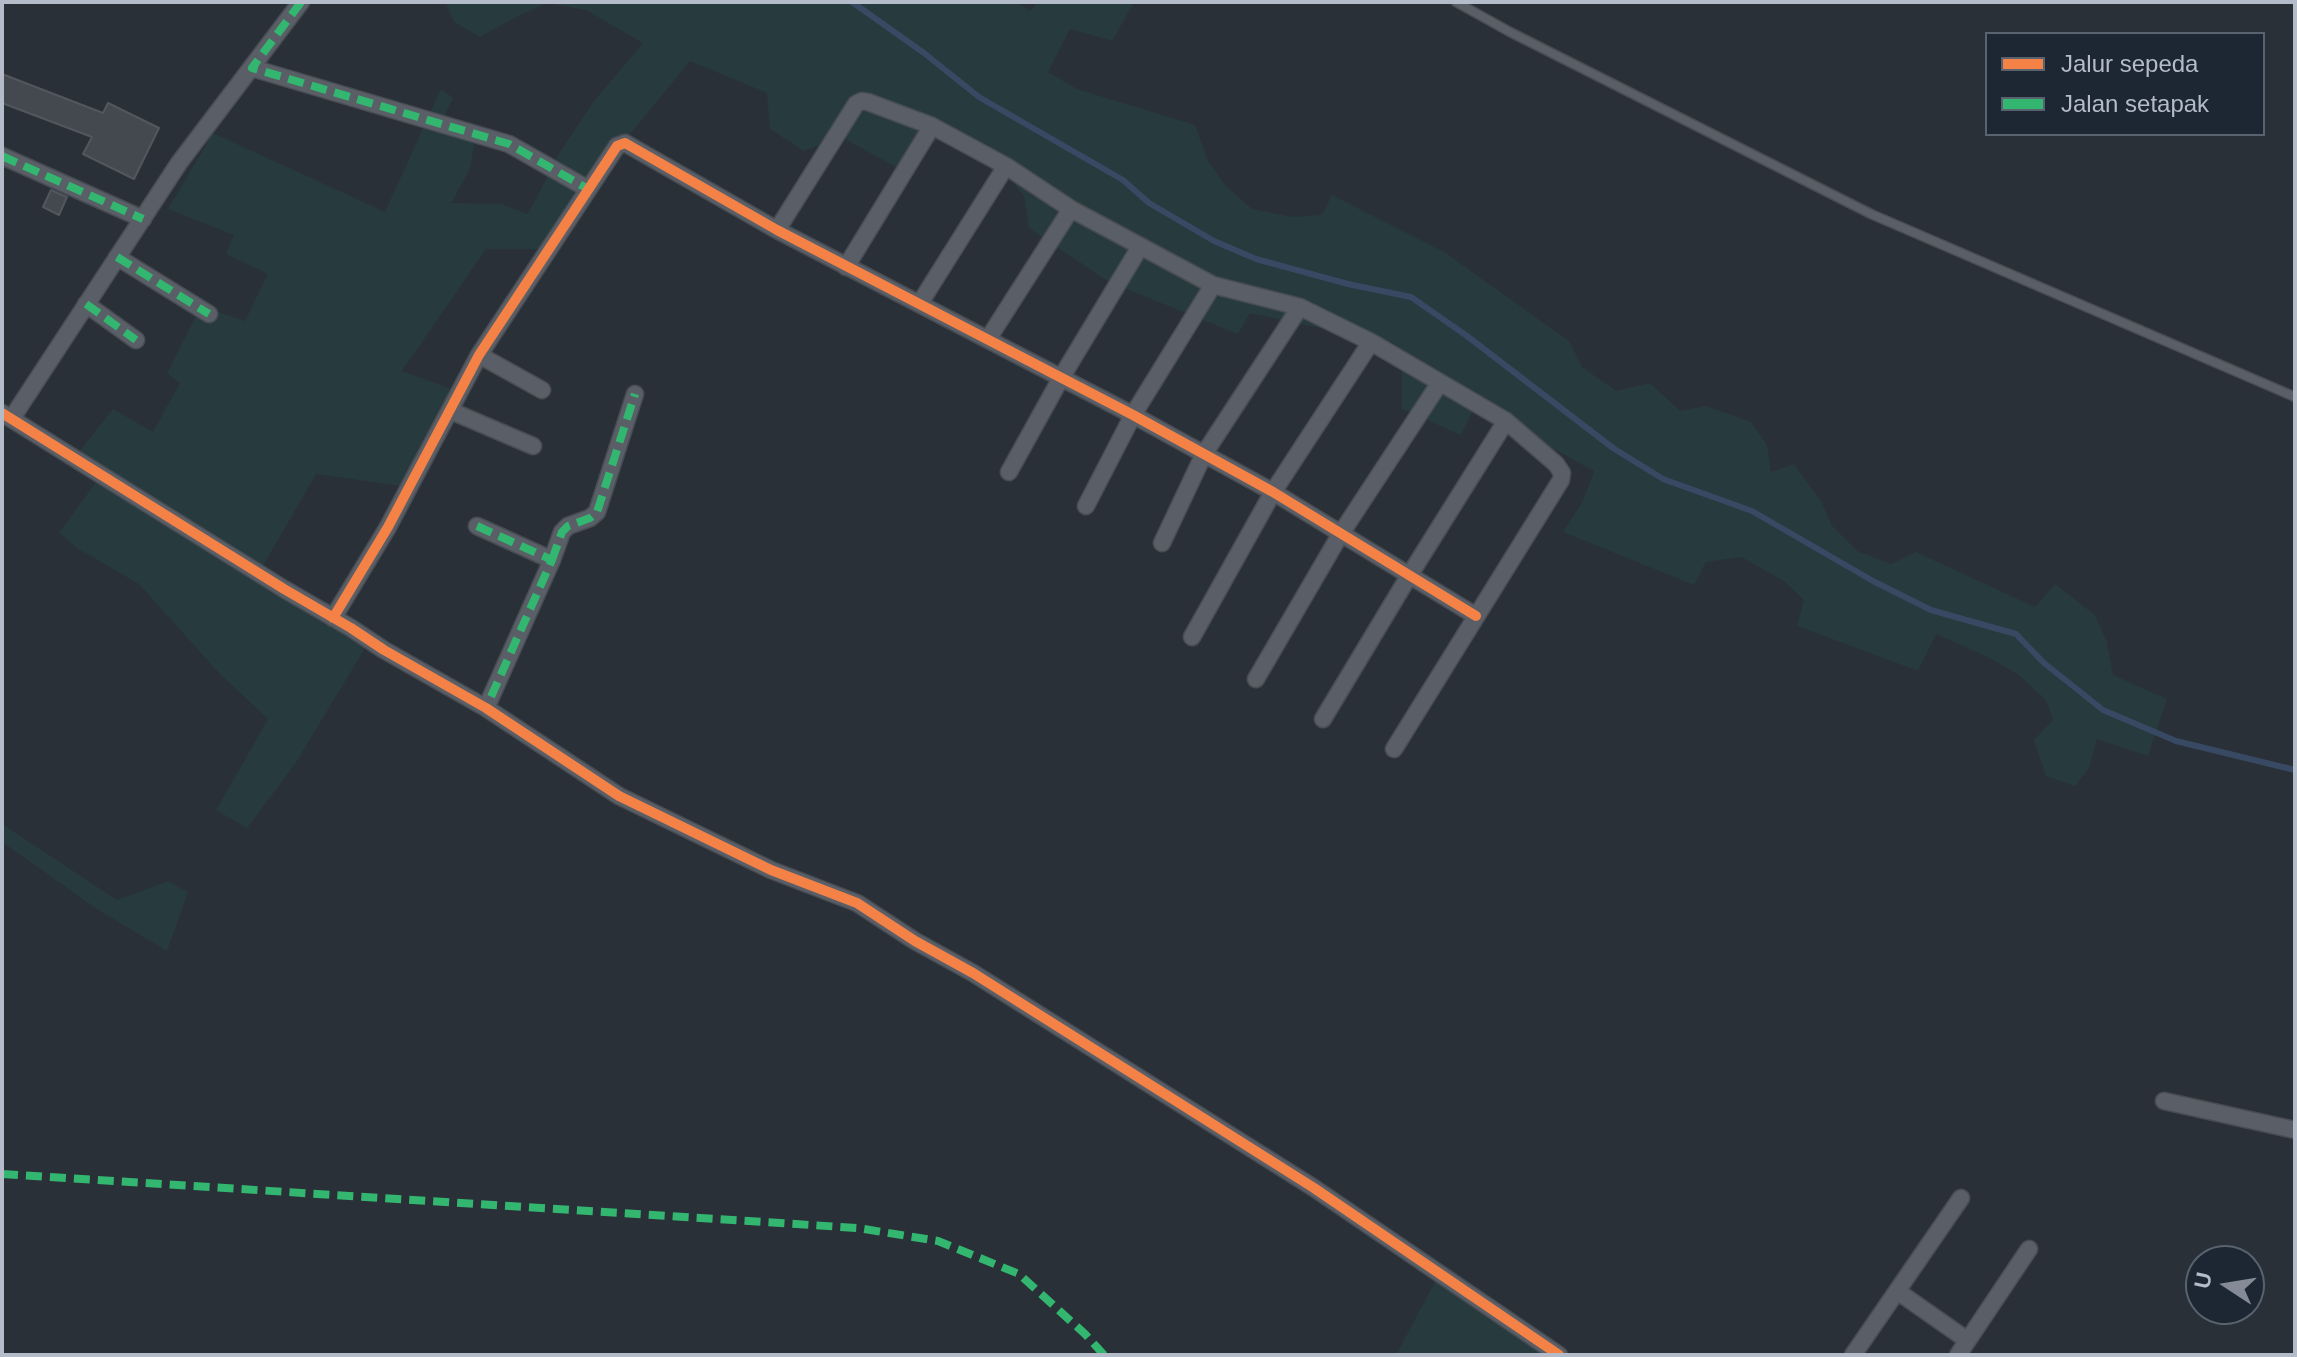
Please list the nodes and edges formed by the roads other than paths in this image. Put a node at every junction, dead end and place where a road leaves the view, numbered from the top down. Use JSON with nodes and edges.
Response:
{"nodes":[{"id":1,"x":301,"y":2,"type":"edge"},
{"id":2,"x":1456,"y":2,"type":"edge"},
{"id":3,"x":252,"y":68,"type":"junction"},
{"id":4,"x":932,"y":126,"type":"junction"},
{"id":5,"x":2,"y":156,"type":"edge"},
{"id":6,"x":1006,"y":166,"type":"junction"},
{"id":7,"x":588,"y":189,"type":"junction"},
{"id":8,"x":1071,"y":209,"type":"junction"},
{"id":9,"x":143,"y":219,"type":"junction"},
{"id":10,"x":777,"y":230,"type":"junction"},
{"id":11,"x":1140,"y":247,"type":"junction"},
{"id":12,"x":117,"y":257,"type":"junction"},
{"id":13,"x":846,"y":267,"type":"junction"},
{"id":14,"x":1213,"y":285,"type":"junction"},
{"id":15,"x":920,"y":303,"type":"junction"},
{"id":16,"x":86,"y":304,"type":"junction"},
{"id":17,"x":1300,"y":307,"type":"junction"},
{"id":18,"x":209,"y":314,"type":"dead end"},
{"id":19,"x":988,"y":339,"type":"junction"},
{"id":20,"x":136,"y":340,"type":"dead end"},
{"id":21,"x":1371,"y":342,"type":"junction"},
{"id":22,"x":479,"y":355,"type":"junction"},
{"id":23,"x":1061,"y":378,"type":"junction"},
{"id":24,"x":1439,"y":384,"type":"junction"},
{"id":25,"x":542,"y":390,"type":"dead end"},
{"id":26,"x":635,"y":394,"type":"dead end"},
{"id":27,"x":2295,"y":397,"type":"edge"},
{"id":28,"x":451,"y":411,"type":"junction"},
{"id":29,"x":1133,"y":415,"type":"junction"},
{"id":30,"x":7,"y":416,"type":"edge"},
{"id":31,"x":1506,"y":421,"type":"junction"},
{"id":32,"x":533,"y":446,"type":"dead end"},
{"id":33,"x":1204,"y":454,"type":"junction"},
{"id":34,"x":1009,"y":472,"type":"dead end"},
{"id":35,"x":1273,"y":492,"type":"junction"},
{"id":36,"x":1086,"y":506,"type":"dead end"},
{"id":37,"x":477,"y":526,"type":"dead end"},
{"id":38,"x":1340,"y":535,"type":"junction"},
{"id":39,"x":1162,"y":543,"type":"dead end"},
{"id":40,"x":552,"y":560,"type":"junction"},
{"id":41,"x":1409,"y":576,"type":"junction"},
{"id":42,"x":1476,"y":616,"type":"junction"},
{"id":43,"x":333,"y":618,"type":"junction"},
{"id":44,"x":1192,"y":637,"type":"dead end"},
{"id":45,"x":1256,"y":679,"type":"dead end"},
{"id":46,"x":486,"y":708,"type":"junction"},
{"id":47,"x":1323,"y":719,"type":"dead end"},
{"id":48,"x":1394,"y":749,"type":"dead end"},
{"id":49,"x":2164,"y":1101,"type":"dead end"},
{"id":50,"x":2295,"y":1130,"type":"edge"},
{"id":51,"x":1961,"y":1198,"type":"dead end"},
{"id":52,"x":2029,"y":1249,"type":"dead end"},
{"id":53,"x":1897,"y":1291,"type":"junction"},
{"id":54,"x":1967,"y":1340,"type":"junction"},
{"id":55,"x":1559,"y":1355,"type":"edge"},
{"id":56,"x":1853,"y":1355,"type":"edge"},
{"id":57,"x":1958,"y":1355,"type":"edge"}],
"edges":[{"from":1,"to":3,"type":"street"},
{"from":2,"to":27,"type":"lane"},
{"from":3,"to":7,"type":"street"},
{"from":3,"to":9,"type":"street"},
{"from":4,"to":6,"type":"street"},
{"from":4,"to":10,"type":"street"},
{"from":4,"to":13,"type":"street"},
{"from":5,"to":9,"type":"street"},
{"from":6,"to":8,"type":"street"},
{"from":6,"to":15,"type":"street"},
{"from":7,"to":10,"type":"street"},
{"from":7,"to":22,"type":"street"},
{"from":8,"to":11,"type":"street"},
{"from":8,"to":19,"type":"street"},
{"from":9,"to":12,"type":"street"},
{"from":10,"to":13,"type":"street"},
{"from":11,"to":14,"type":"street"},
{"from":11,"to":23,"type":"street"},
{"from":12,"to":16,"type":"street"},
{"from":12,"to":18,"type":"street"},
{"from":13,"to":15,"type":"street"},
{"from":14,"to":17,"type":"street"},
{"from":14,"to":29,"type":"street"},
{"from":15,"to":19,"type":"street"},
{"from":16,"to":20,"type":"street"},
{"from":16,"to":30,"type":"street"},
{"from":17,"to":21,"type":"street"},
{"from":17,"to":33,"type":"street"},
{"from":19,"to":23,"type":"street"},
{"from":21,"to":24,"type":"street"},
{"from":21,"to":35,"type":"street"},
{"from":22,"to":25,"type":"street"},
{"from":22,"to":28,"type":"street"},
{"from":23,"to":29,"type":"street"},
{"from":23,"to":34,"type":"street"},
{"from":24,"to":31,"type":"street"},
{"from":24,"to":38,"type":"street"},
{"from":26,"to":40,"type":"street"},
{"from":28,"to":32,"type":"street"},
{"from":28,"to":43,"type":"street"},
{"from":29,"to":33,"type":"street"},
{"from":29,"to":36,"type":"street"},
{"from":30,"to":43,"type":"street"},
{"from":31,"to":41,"type":"street"},
{"from":31,"to":42,"type":"street"},
{"from":33,"to":35,"type":"street"},
{"from":33,"to":39,"type":"street"},
{"from":35,"to":38,"type":"street"},
{"from":35,"to":44,"type":"street"},
{"from":37,"to":40,"type":"street"},
{"from":38,"to":41,"type":"street"},
{"from":38,"to":45,"type":"street"},
{"from":40,"to":46,"type":"street"},
{"from":41,"to":42,"type":"street"},
{"from":41,"to":47,"type":"street"},
{"from":42,"to":48,"type":"street"},
{"from":43,"to":46,"type":"street"},
{"from":46,"to":55,"type":"street"},
{"from":49,"to":50,"type":"street"},
{"from":51,"to":53,"type":"street"},
{"from":52,"to":54,"type":"street"},
{"from":53,"to":54,"type":"street"},
{"from":53,"to":56,"type":"street"},
{"from":54,"to":57,"type":"street"}]}
